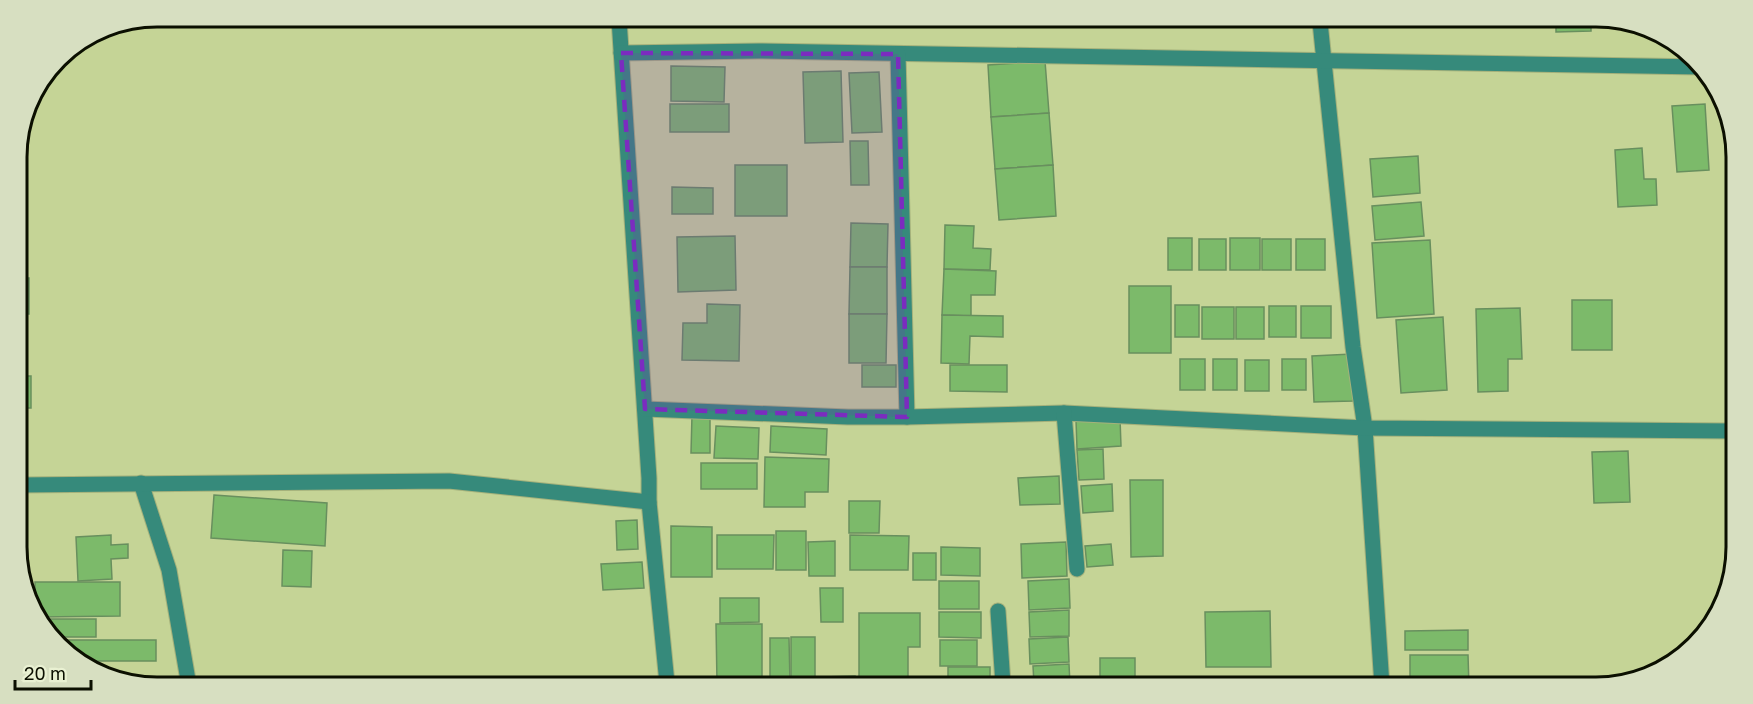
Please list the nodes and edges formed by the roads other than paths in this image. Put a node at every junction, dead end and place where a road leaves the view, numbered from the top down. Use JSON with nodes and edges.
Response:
{"nodes":[{"id":1,"x":619,"y":27,"type":"edge"},
{"id":2,"x":1320,"y":27,"type":"edge"},
{"id":3,"x":621,"y":53,"type":"junction"},
{"id":4,"x":898,"y":54,"type":"junction"},
{"id":5,"x":1323,"y":61,"type":"junction"},
{"id":6,"x":1690,"y":67,"type":"edge"},
{"id":7,"x":645,"y":409,"type":"junction"},
{"id":8,"x":1064,"y":413,"type":"junction"},
{"id":9,"x":907,"y":417,"type":"junction"},
{"id":10,"x":1365,"y":428,"type":"junction"},
{"id":11,"x":1726,"y":431,"type":"edge"},
{"id":12,"x":141,"y":483,"type":"junction"},
{"id":13,"x":27,"y":485,"type":"edge"},
{"id":14,"x":650,"y":502,"type":"junction"},
{"id":15,"x":1077,"y":569,"type":"dead end"},
{"id":16,"x":998,"y":611,"type":"dead end"},
{"id":17,"x":187,"y":677,"type":"edge"},
{"id":18,"x":666,"y":677,"type":"edge"},
{"id":19,"x":1003,"y":677,"type":"edge"},
{"id":20,"x":1381,"y":677,"type":"edge"}],
"edges":[{"from":1,"to":3,"type":"street"},
{"from":2,"to":5,"type":"street"},
{"from":3,"to":4,"type":"street"},
{"from":3,"to":7,"type":"street"},
{"from":4,"to":5,"type":"street"},
{"from":4,"to":9,"type":"street"},
{"from":5,"to":6,"type":"street"},
{"from":5,"to":10,"type":"street"},
{"from":7,"to":9,"type":"street"},
{"from":7,"to":14,"type":"street"},
{"from":8,"to":9,"type":"street"},
{"from":8,"to":10,"type":"street"},
{"from":8,"to":15,"type":"street"},
{"from":10,"to":11,"type":"street"},
{"from":10,"to":20,"type":"street"},
{"from":12,"to":13,"type":"street"},
{"from":12,"to":14,"type":"street"},
{"from":12,"to":17,"type":"street"},
{"from":14,"to":18,"type":"street"},
{"from":16,"to":19,"type":"street"}]}
